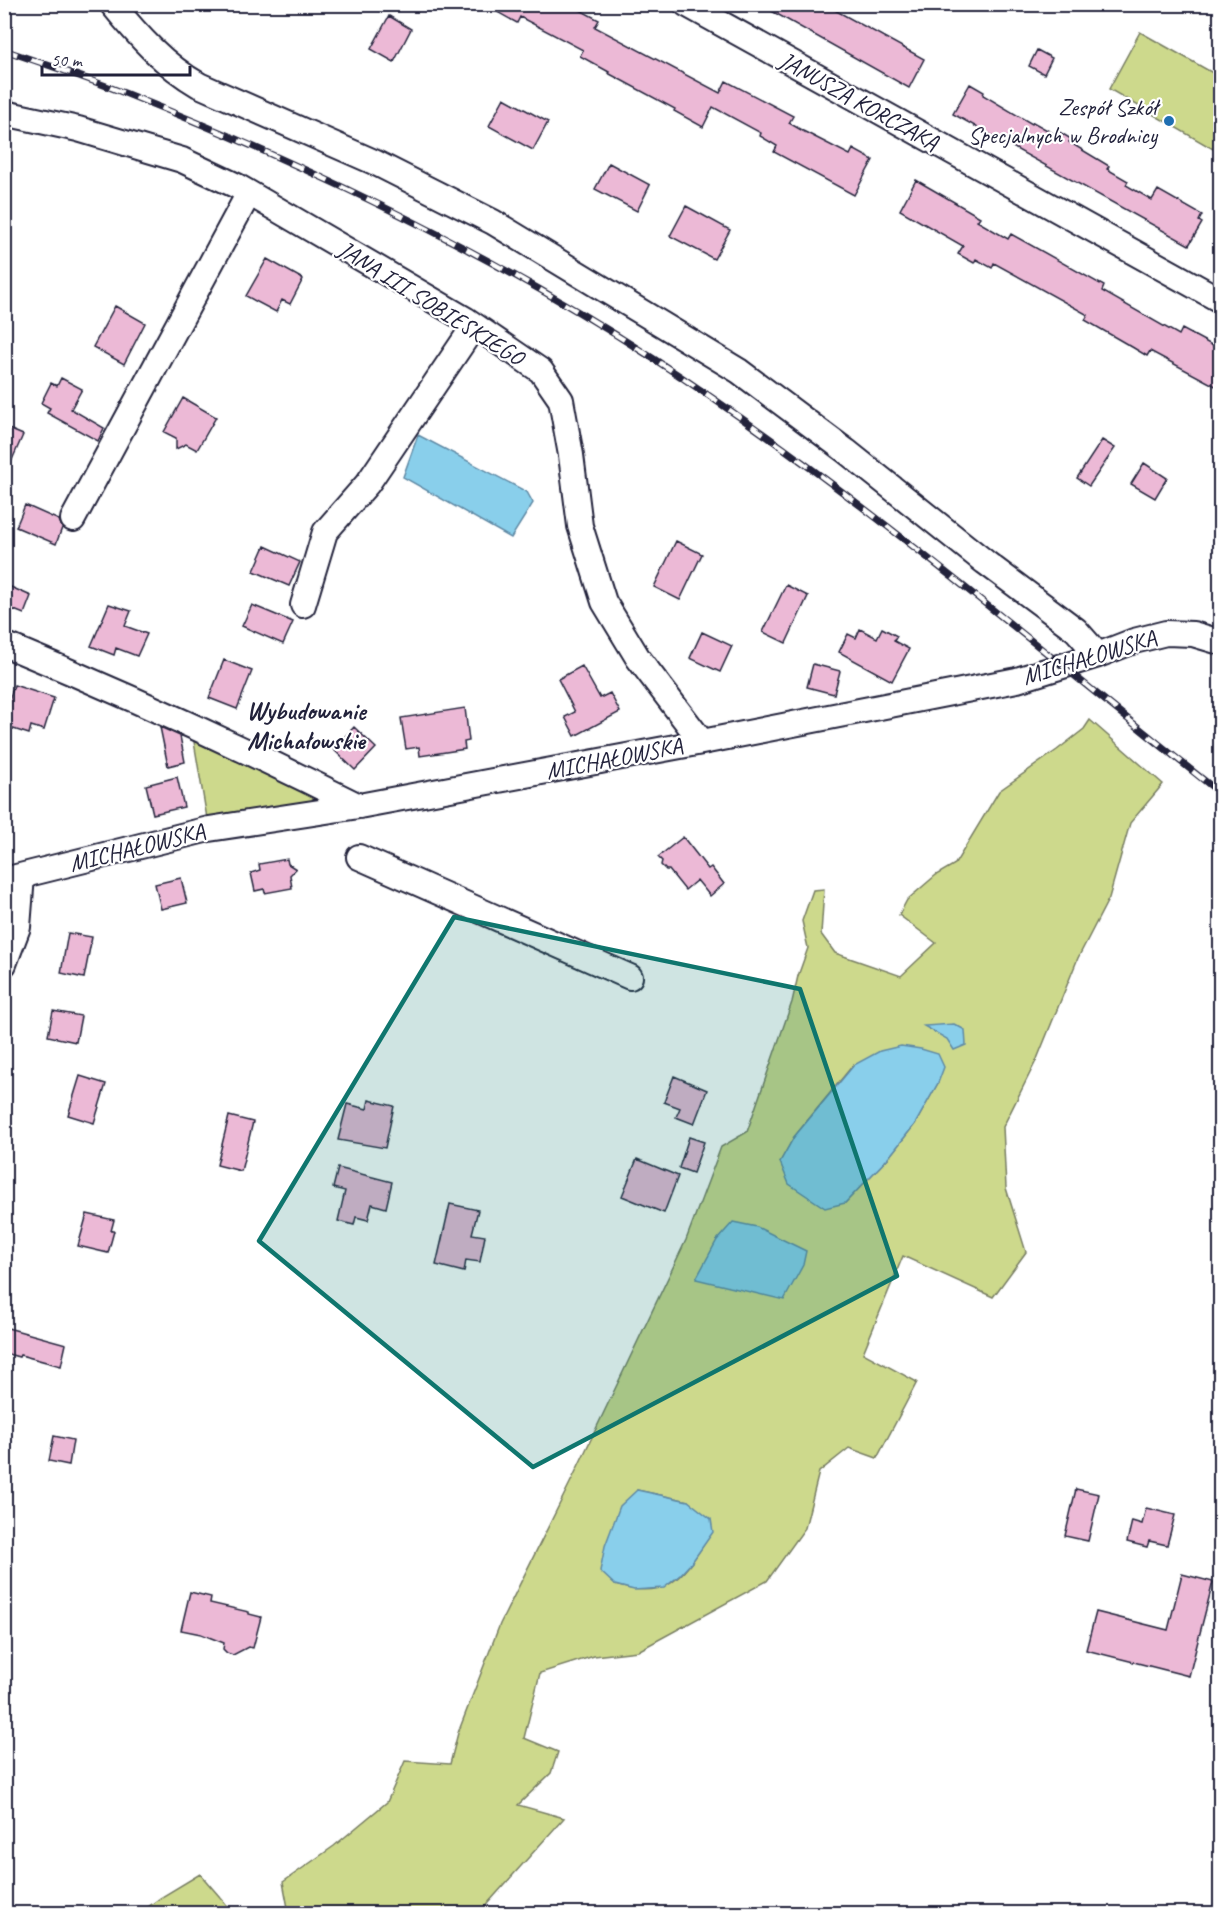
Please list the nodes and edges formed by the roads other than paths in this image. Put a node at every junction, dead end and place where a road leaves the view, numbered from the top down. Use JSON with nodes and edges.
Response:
{"nodes":[{"id":1,"x":112,"y":4,"type":"edge"},
{"id":2,"x":686,"y":4,"type":"edge"},
{"id":3,"x":4,"y":113,"type":"edge"},
{"id":4,"x":249,"y":193,"type":"junction"},
{"id":5,"x":1221,"y":300,"type":"edge"},
{"id":6,"x":474,"y":326,"type":"junction"},
{"id":7,"x":73,"y":519,"type":"dead end"},
{"id":8,"x":303,"y":605,"type":"dead end"},
{"id":9,"x":1221,"y":642,"type":"edge"},
{"id":10,"x":4,"y":644,"type":"edge"},
{"id":11,"x":1098,"y":656,"type":"junction"},
{"id":12,"x":702,"y":742,"type":"junction"},
{"id":13,"x":359,"y":806,"type":"junction"},
{"id":14,"x":359,"y":857,"type":"dead end"},
{"id":15,"x":13,"y":878,"type":"edge"},
{"id":16,"x":4,"y":964,"type":"edge"},
{"id":17,"x":630,"y":977,"type":"dead end"}],
"edges":[{"from":1,"to":11,"type":"street"},
{"from":2,"to":5,"type":"street","name":"JANUSZA KORCZAKA"},
{"from":3,"to":4,"type":"street","name":"JANA III SOBIESKIEGO"},
{"from":4,"to":6,"type":"street","name":"JANA III SOBIESKIEGO"},
{"from":4,"to":7,"type":"street"},
{"from":6,"to":8,"type":"street"},
{"from":6,"to":12,"type":"street","name":"JANA III SOBIESKIEGO"},
{"from":9,"to":11,"type":"street","name":"MICHAŁOWSKA"},
{"from":10,"to":13,"type":"street"},
{"from":11,"to":12,"type":"street","name":"MICHAŁOWSKA"},
{"from":12,"to":13,"type":"street","name":"MICHAŁOWSKA"},
{"from":13,"to":15,"type":"street","name":"MICHAŁOWSKA"},
{"from":14,"to":17,"type":"street"},
{"from":15,"to":16,"type":"street"}]}
